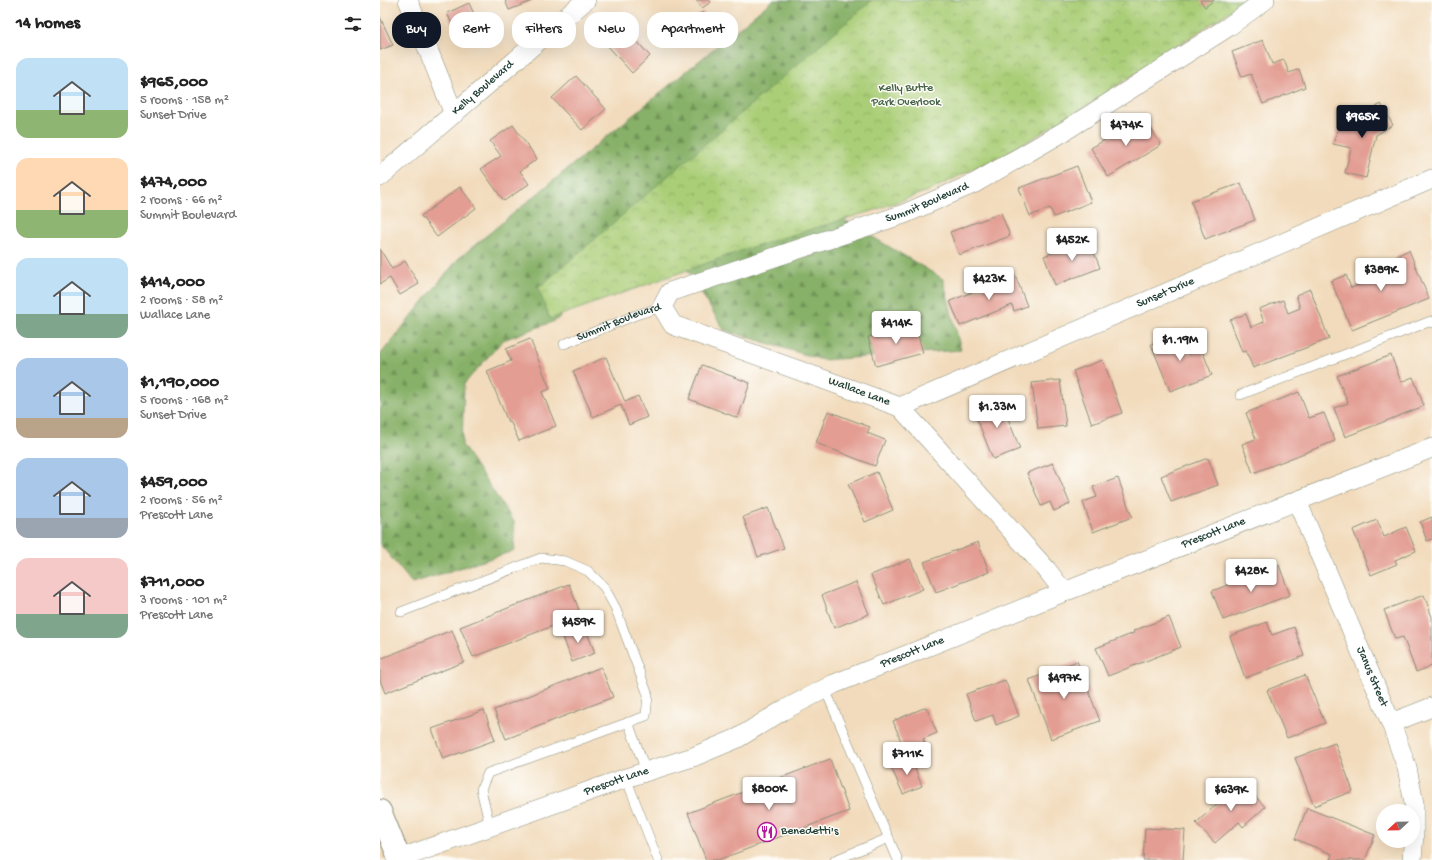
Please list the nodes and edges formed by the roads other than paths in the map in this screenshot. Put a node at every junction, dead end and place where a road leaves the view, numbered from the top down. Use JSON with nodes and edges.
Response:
{"nodes":[{"id":1,"x":408,"y":0,"type":"edge"},
{"id":2,"x":586,"y":0,"type":"edge"},
{"id":3,"x":1265,"y":0,"type":"edge"},
{"id":4,"x":454,"y":114,"type":"junction"},
{"id":5,"x":380,"y":177,"type":"edge"},
{"id":6,"x":1432,"y":179,"type":"edge"},
{"id":7,"x":662,"y":307,"type":"junction"},
{"id":8,"x":1432,"y":323,"type":"edge"},
{"id":9,"x":564,"y":344,"type":"dead end"},
{"id":10,"x":1240,"y":395,"type":"dead end"},
{"id":11,"x":900,"y":407,"type":"junction"},
{"id":12,"x":1432,"y":448,"type":"edge"},
{"id":13,"x":1297,"y":501,"type":"junction"},
{"id":14,"x":1064,"y":592,"type":"junction"},
{"id":15,"x":400,"y":612,"type":"dead end"},
{"id":16,"x":825,"y":689,"type":"junction"},
{"id":17,"x":1432,"y":707,"type":"edge"},
{"id":18,"x":628,"y":722,"type":"junction"},
{"id":19,"x":1391,"y":723,"type":"junction"},
{"id":20,"x":646,"y":771,"type":"junction"},
{"id":21,"x":626,"y":778,"type":"junction"},
{"id":22,"x":380,"y":811,"type":"edge"},
{"id":23,"x":490,"y":827,"type":"junction"},
{"id":24,"x":888,"y":838,"type":"junction"},
{"id":25,"x":399,"y":860,"type":"edge"},
{"id":26,"x":658,"y":860,"type":"edge"},
{"id":27,"x":834,"y":860,"type":"edge"},
{"id":28,"x":898,"y":860,"type":"edge"},
{"id":29,"x":1412,"y":860,"type":"edge"}],
"edges":[{"from":1,"to":4,"type":"street"},
{"from":2,"to":4,"type":"street","name":"Kelly Boulevard"},
{"from":3,"to":7,"type":"street","name":"Summit Boulevard"},
{"from":4,"to":5,"type":"street","name":"Kelly Boulevard"},
{"from":6,"to":11,"type":"street","name":"Sunset Drive"},
{"from":7,"to":9,"type":"lane","name":"Summit Boulevard"},
{"from":7,"to":11,"type":"street","name":"Wallace Lane"},
{"from":8,"to":10,"type":"lane"},
{"from":11,"to":14,"type":"street","name":"Wallace Lane"},
{"from":12,"to":13,"type":"street","name":"Prescott Lane"},
{"from":13,"to":14,"type":"street","name":"Prescott Lane"},
{"from":13,"to":19,"type":"street","name":"Janus Street"},
{"from":14,"to":16,"type":"street","name":"Prescott Lane"},
{"from":15,"to":18,"type":"lane"},
{"from":16,"to":20,"type":"street","name":"Prescott Lane"},
{"from":16,"to":24,"type":"lane"},
{"from":17,"to":19,"type":"street"},
{"from":18,"to":20,"type":"lane"},
{"from":18,"to":23,"type":"lane"},
{"from":19,"to":29,"type":"street","name":"Janus Street"},
{"from":20,"to":21,"type":"street","name":"Prescott Lane"},
{"from":21,"to":23,"type":"street","name":"Prescott Lane"},
{"from":21,"to":26,"type":"lane"},
{"from":22,"to":25,"type":"main road"},
{"from":23,"to":25,"type":"street","name":"Prescott Lane"},
{"from":24,"to":27,"type":"lane"},
{"from":24,"to":28,"type":"lane"}]}
